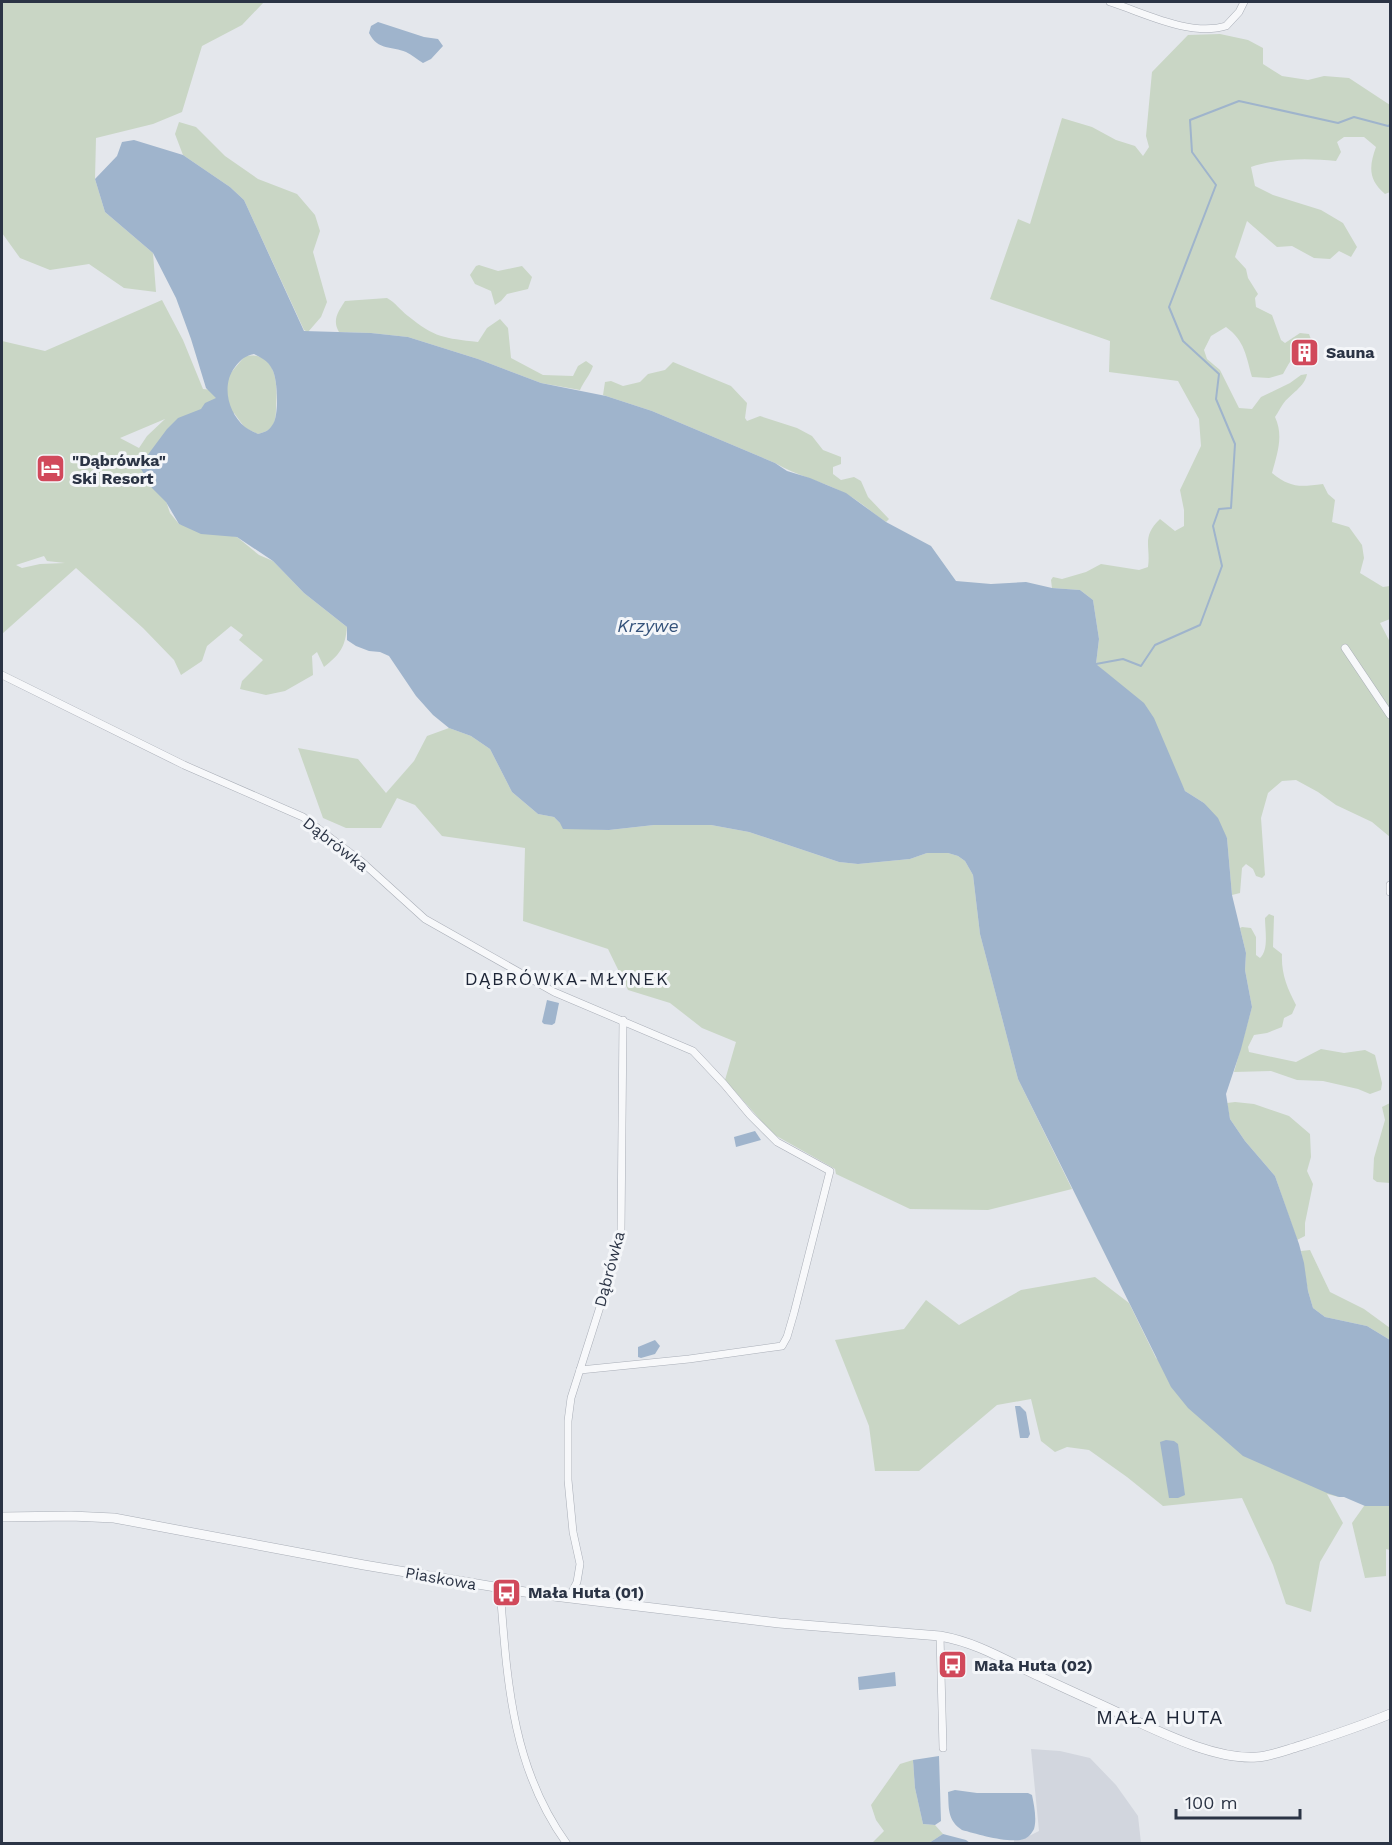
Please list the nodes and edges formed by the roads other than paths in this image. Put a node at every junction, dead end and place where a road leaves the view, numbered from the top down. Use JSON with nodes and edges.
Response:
{"nodes":[{"id":1,"x":1110,"y":2,"type":"edge"},
{"id":2,"x":1244,"y":2,"type":"edge"},
{"id":3,"x":1345,"y":648,"type":"dead end"},
{"id":4,"x":2,"y":675,"type":"edge"},
{"id":5,"x":1390,"y":715,"type":"edge"},
{"id":6,"x":1390,"y":885,"type":"edge"},
{"id":7,"x":1390,"y":892,"type":"edge"},
{"id":8,"x":623,"y":1020,"type":"junction"},
{"id":9,"x":580,"y":1370,"type":"junction"},
{"id":10,"x":2,"y":1517,"type":"edge"},
{"id":11,"x":500,"y":1588,"type":"junction"},
{"id":12,"x":569,"y":1598,"type":"junction"},
{"id":13,"x":940,"y":1636,"type":"junction"},
{"id":14,"x":1390,"y":1714,"type":"edge"},
{"id":15,"x":943,"y":1748,"type":"dead end"},
{"id":16,"x":567,"y":1844,"type":"edge"}],
"edges":[{"from":1,"to":2,"type":"street"},
{"from":3,"to":5,"type":"street"},
{"from":4,"to":8,"type":"street","name":"Dąbrówka"},
{"from":6,"to":7,"type":"street"},
{"from":8,"to":9,"type":"street","name":"Dąbrówka"},
{"from":8,"to":9,"type":"street","name":"Dąbrówka"},
{"from":9,"to":12,"type":"street","name":"Dąbrówka"},
{"from":10,"to":11,"type":"street","name":"Piaskowa"},
{"from":11,"to":12,"type":"street","name":"Piaskowa"},
{"from":11,"to":16,"type":"street"},
{"from":12,"to":13,"type":"street","name":"Piaskowa"},
{"from":13,"to":14,"type":"street","name":"Piaskowa"},
{"from":13,"to":15,"type":"street"}]}
